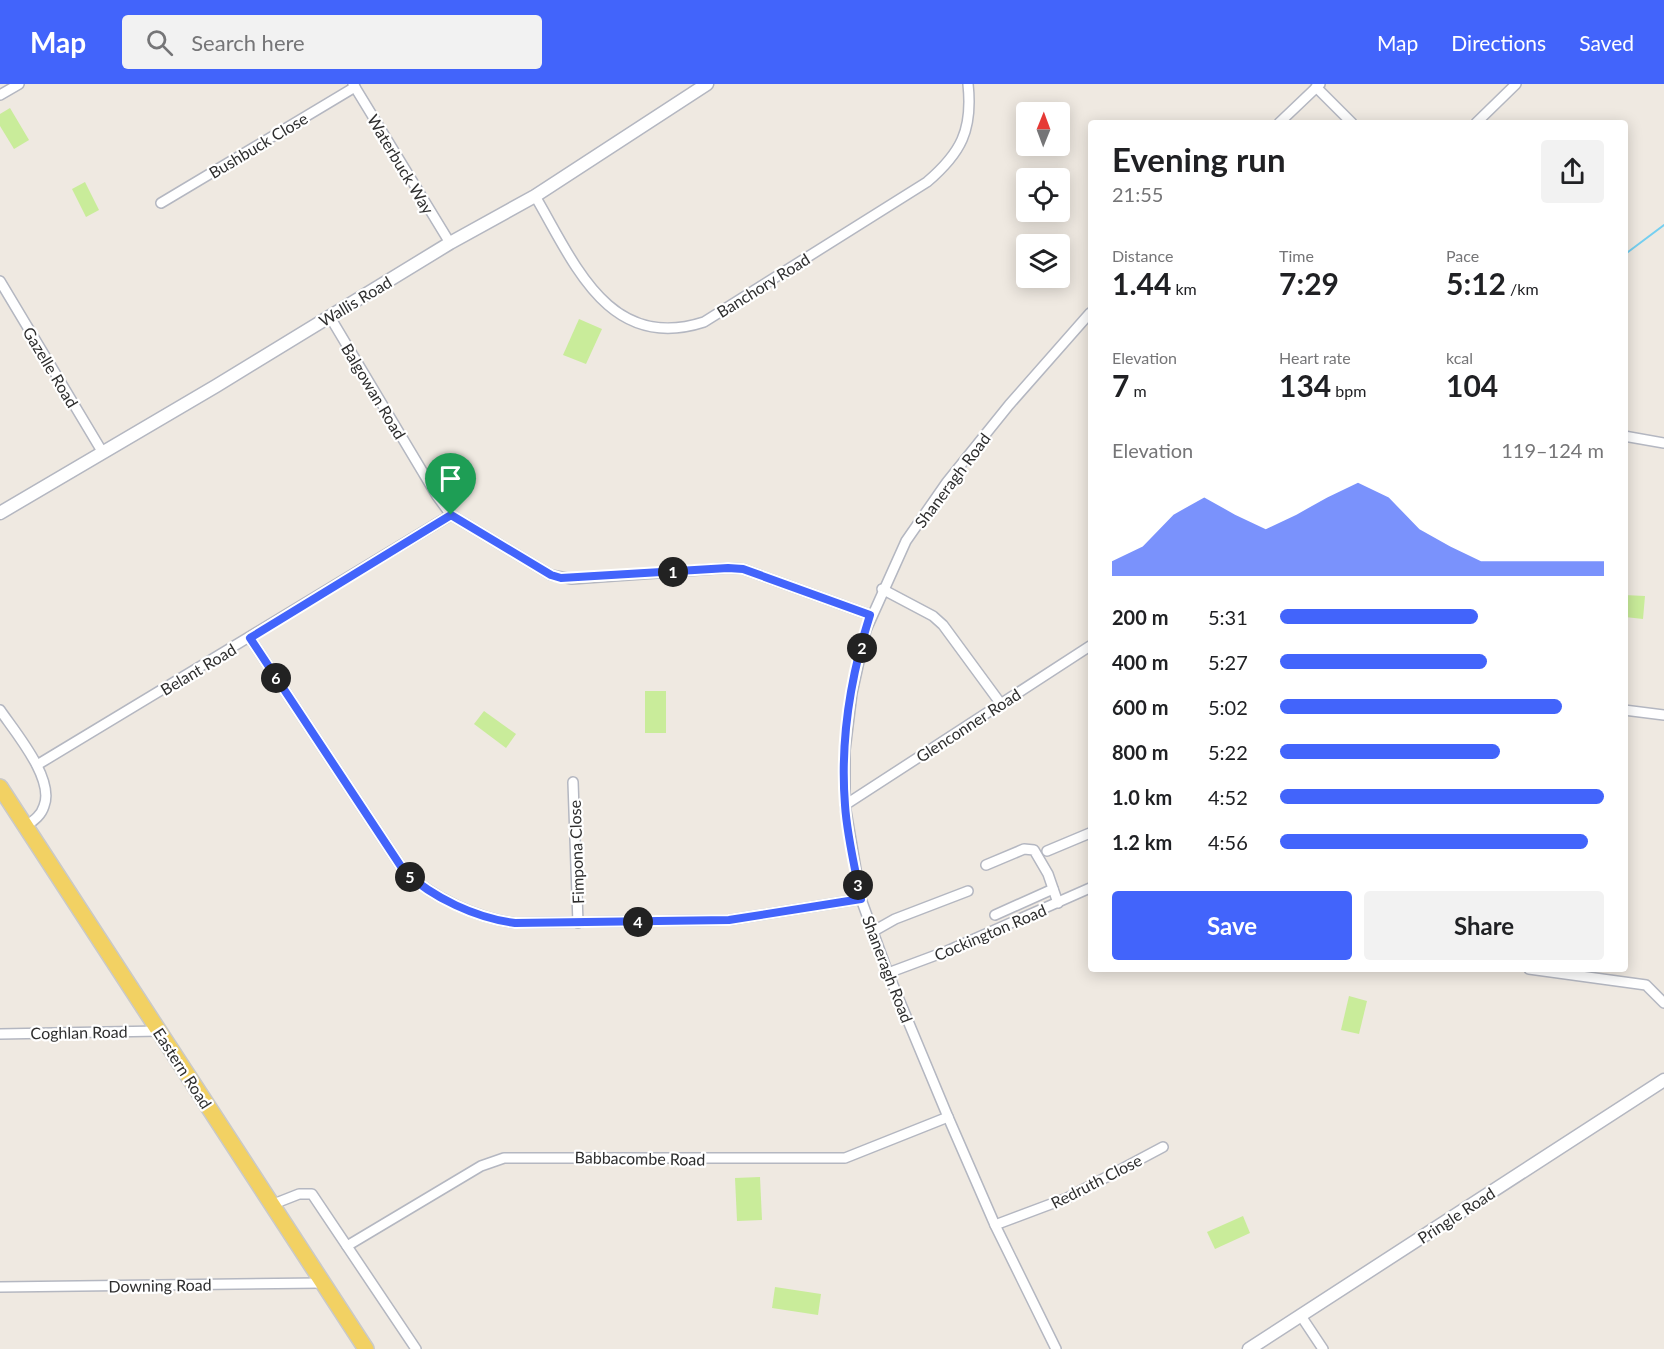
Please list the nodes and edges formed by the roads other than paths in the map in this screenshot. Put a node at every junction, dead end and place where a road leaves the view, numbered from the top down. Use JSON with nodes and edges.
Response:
{"nodes":[{"id":1,"x":19,"y":84,"type":"edge"},
{"id":2,"x":707,"y":84,"type":"edge"},
{"id":3,"x":968,"y":84,"type":"edge"},
{"id":4,"x":1516,"y":84,"type":"edge"},
{"id":5,"x":354,"y":86,"type":"edge"},
{"id":6,"x":1318,"y":86,"type":"edge"},
{"id":7,"x":0,"y":95,"type":"edge"},
{"id":8,"x":1282,"y":120,"type":"edge"},
{"id":9,"x":1349,"y":120,"type":"edge"},
{"id":10,"x":1479,"y":120,"type":"edge"},
{"id":11,"x":535,"y":196,"type":"junction"},
{"id":12,"x":161,"y":203,"type":"dead end"},
{"id":13,"x":450,"y":243,"type":"junction"},
{"id":14,"x":0,"y":281,"type":"edge"},
{"id":15,"x":1088,"y":315,"type":"edge"},
{"id":16,"x":330,"y":317,"type":"junction"},
{"id":17,"x":1628,"y":437,"type":"edge"},
{"id":18,"x":1664,"y":443,"type":"edge"},
{"id":19,"x":103,"y":453,"type":"junction"},
{"id":20,"x":0,"y":513,"type":"edge"},
{"id":21,"x":451,"y":515,"type":"junction"},
{"id":22,"x":882,"y":589,"type":"junction"},
{"id":23,"x":870,"y":615,"type":"junction"},
{"id":24,"x":250,"y":638,"type":"junction"},
{"id":25,"x":1088,"y":647,"type":"edge"},
{"id":26,"x":1001,"y":704,"type":"junction"},
{"id":27,"x":0,"y":710,"type":"edge"},
{"id":28,"x":1628,"y":710,"type":"edge"},
{"id":29,"x":1664,"y":715,"type":"edge"},
{"id":30,"x":37,"y":765,"type":"junction"},
{"id":31,"x":573,"y":782,"type":"dead end"},
{"id":32,"x":0,"y":787,"type":"edge"},
{"id":33,"x":845,"y":804,"type":"junction"},
{"id":34,"x":25,"y":827,"type":"junction"},
{"id":35,"x":1088,"y":834,"type":"edge"},
{"id":36,"x":1047,"y":851,"type":"dead end"},
{"id":37,"x":986,"y":865,"type":"dead end"},
{"id":38,"x":1053,"y":889,"type":"junction"},
{"id":39,"x":1088,"y":889,"type":"edge"},
{"id":40,"x":968,"y":891,"type":"dead end"},
{"id":41,"x":861,"y":899,"type":"junction"},
{"id":42,"x":1058,"y":903,"type":"junction"},
{"id":43,"x":995,"y":915,"type":"dead end"},
{"id":44,"x":578,"y":923,"type":"junction"},
{"id":45,"x":873,"y":932,"type":"junction"},
{"id":46,"x":1551,"y":972,"type":"edge"},
{"id":47,"x":888,"y":973,"type":"junction"},
{"id":48,"x":1664,"y":1003,"type":"edge"},
{"id":49,"x":159,"y":1030,"type":"junction"},
{"id":50,"x":0,"y":1034,"type":"edge"},
{"id":51,"x":1664,"y":1080,"type":"edge"},
{"id":52,"x":948,"y":1117,"type":"junction"},
{"id":53,"x":1163,"y":1147,"type":"dead end"},
{"id":54,"x":271,"y":1205,"type":"junction"},
{"id":55,"x":995,"y":1225,"type":"junction"},
{"id":56,"x":347,"y":1246,"type":"junction"},
{"id":57,"x":321,"y":1282,"type":"junction"},
{"id":58,"x":0,"y":1287,"type":"edge"},
{"id":59,"x":1300,"y":1316,"type":"junction"},
{"id":60,"x":366,"y":1349,"type":"edge"},
{"id":61,"x":416,"y":1349,"type":"edge"},
{"id":62,"x":1056,"y":1349,"type":"edge"},
{"id":63,"x":1249,"y":1349,"type":"edge"},
{"id":64,"x":1323,"y":1349,"type":"edge"}],
"edges":[{"from":1,"to":7,"type":"street"},
{"from":2,"to":11,"type":"street","name":"Wallis Road"},
{"from":3,"to":11,"type":"street","name":"Banchory Road"},
{"from":4,"to":10,"type":"street"},
{"from":5,"to":12,"type":"street","name":"Bushbuck Close"},
{"from":5,"to":13,"type":"street","name":"Waterbuck Way"},
{"from":6,"to":8,"type":"street"},
{"from":6,"to":9,"type":"street"},
{"from":11,"to":13,"type":"street","name":"Wallis Road"},
{"from":13,"to":16,"type":"street","name":"Wallis Road"},
{"from":14,"to":19,"type":"street","name":"Gazelle Road"},
{"from":15,"to":22,"type":"street","name":"Shaneragh Road"},
{"from":16,"to":19,"type":"street","name":"Wallis Road"},
{"from":16,"to":21,"type":"street","name":"Balgowan Road"},
{"from":17,"to":18,"type":"street"},
{"from":19,"to":20,"type":"street","name":"Wallis Road"},
{"from":21,"to":23,"type":"street","name":"Balgowan Road"},
{"from":21,"to":24,"type":"street","name":"Belant Road"},
{"from":22,"to":23,"type":"street","name":"Shaneragh Road"},
{"from":22,"to":26,"type":"street"},
{"from":23,"to":33,"type":"street","name":"Shaneragh Road"},
{"from":24,"to":30,"type":"street","name":"Belant Road"},
{"from":24,"to":44,"type":"street"},
{"from":25,"to":26,"type":"street","name":"Glenconner Road"},
{"from":26,"to":33,"type":"street","name":"Glenconner Road"},
{"from":27,"to":30,"type":"street"},
{"from":28,"to":29,"type":"street"},
{"from":30,"to":34,"type":"street"},
{"from":31,"to":44,"type":"street","name":"Fimpona Close"},
{"from":32,"to":34,"type":"main road","name":"Eastern Road"},
{"from":33,"to":41,"type":"street","name":"Shaneragh Road"},
{"from":34,"to":49,"type":"main road","name":"Eastern Road"},
{"from":35,"to":36,"type":"street"},
{"from":37,"to":38,"type":"street"},
{"from":38,"to":42,"type":"street"},
{"from":38,"to":43,"type":"street"},
{"from":39,"to":42,"type":"street","name":"Cockington Road"},
{"from":40,"to":45,"type":"street"},
{"from":41,"to":44,"type":"street"},
{"from":41,"to":45,"type":"street","name":"Shaneragh Road"},
{"from":42,"to":47,"type":"street","name":"Cockington Road"},
{"from":45,"to":47,"type":"street","name":"Shaneragh Road"},
{"from":46,"to":48,"type":"street"},
{"from":47,"to":52,"type":"street","name":"Shaneragh Road"},
{"from":49,"to":50,"type":"street","name":"Coghlan Road"},
{"from":49,"to":54,"type":"main road","name":"Eastern Road"},
{"from":51,"to":59,"type":"street","name":"Pringle Road"},
{"from":52,"to":55,"type":"street","name":"Shaneragh Road"},
{"from":52,"to":56,"type":"street","name":"Babbacombe Road"},
{"from":53,"to":55,"type":"street","name":"Redruth Close"},
{"from":54,"to":56,"type":"street"},
{"from":54,"to":57,"type":"main road","name":"Eastern Road"},
{"from":55,"to":62,"type":"street","name":"Shaneragh Road"},
{"from":56,"to":61,"type":"street"},
{"from":57,"to":58,"type":"street","name":"Downing Road"},
{"from":57,"to":60,"type":"main road","name":"Eastern Road"},
{"from":59,"to":63,"type":"street","name":"Pringle Road"},
{"from":59,"to":64,"type":"street"}]}
